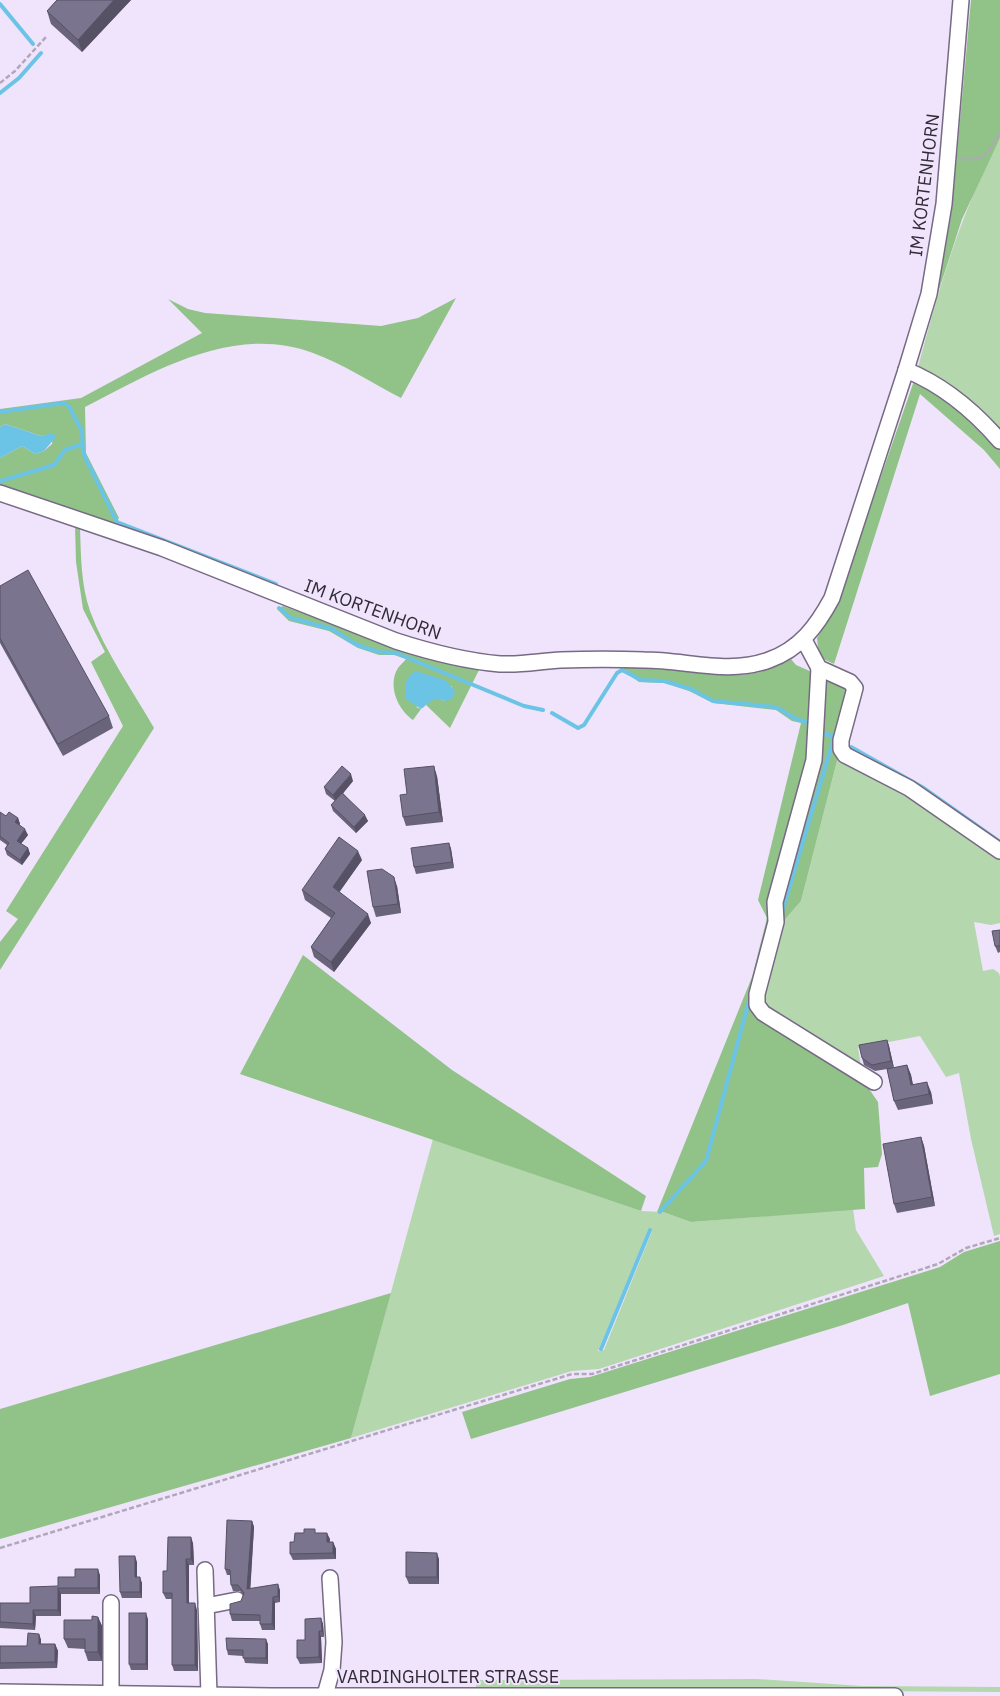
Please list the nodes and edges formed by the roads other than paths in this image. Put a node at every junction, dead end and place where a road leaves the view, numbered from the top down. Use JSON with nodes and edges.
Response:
{"nodes":[{"id":1,"x":961,"y":0,"type":"edge"},
{"id":2,"x":906,"y":370,"type":"junction"},
{"id":3,"x":1000,"y":441,"type":"edge"},
{"id":4,"x":0,"y":493,"type":"edge"},
{"id":5,"x":804,"y":640,"type":"junction"},
{"id":6,"x":820,"y":668,"type":"junction"},
{"id":7,"x":1000,"y":851,"type":"edge"},
{"id":8,"x":874,"y":1082,"type":"dead end"},
{"id":9,"x":205,"y":1570,"type":"dead end"},
{"id":10,"x":330,"y":1578,"type":"dead end"},
{"id":11,"x":236,"y":1600,"type":"edge"},
{"id":12,"x":110,"y":1603,"type":"dead end"},
{"id":13,"x":206,"y":1606,"type":"junction"},
{"id":14,"x":0,"y":1692,"type":"edge"},
{"id":15,"x":111,"y":1694,"type":"junction"},
{"id":16,"x":209,"y":1695,"type":"edge"},
{"id":17,"x":325,"y":1695,"type":"junction"},
{"id":18,"x":606,"y":1696,"type":"edge"},
{"id":19,"x":737,"y":1696,"type":"edge"},
{"id":20,"x":895,"y":1696,"type":"edge"}],
"edges":[{"from":1,"to":2,"type":"street","name":"IM KORTENHORN"},
{"from":2,"to":3,"type":"street"},
{"from":2,"to":5,"type":"street","name":"IM KORTENHORN"},
{"from":4,"to":5,"type":"street","name":"IM KORTENHORN"},
{"from":5,"to":6,"type":"street"},
{"from":6,"to":7,"type":"street"},
{"from":6,"to":8,"type":"street"},
{"from":9,"to":13,"type":"street"},
{"from":10,"to":17,"type":"street"},
{"from":11,"to":13,"type":"street"},
{"from":12,"to":15,"type":"street"},
{"from":13,"to":16,"type":"street"},
{"from":14,"to":15,"type":"street","name":"VARDINGHOLTER STRASSE"},
{"from":15,"to":16,"type":"street","name":"VARDINGHOLTER STRASSE"},
{"from":16,"to":17,"type":"street","name":"VARDINGHOLTER STRASSE"},
{"from":17,"to":18,"type":"street","name":"VARDINGHOLTER STRASSE"},
{"from":18,"to":19,"type":"street","name":"VARDINGHOLTER STRASSE"},
{"from":19,"to":20,"type":"street","name":"VARDINGHOLTER STRASSE"}]}
